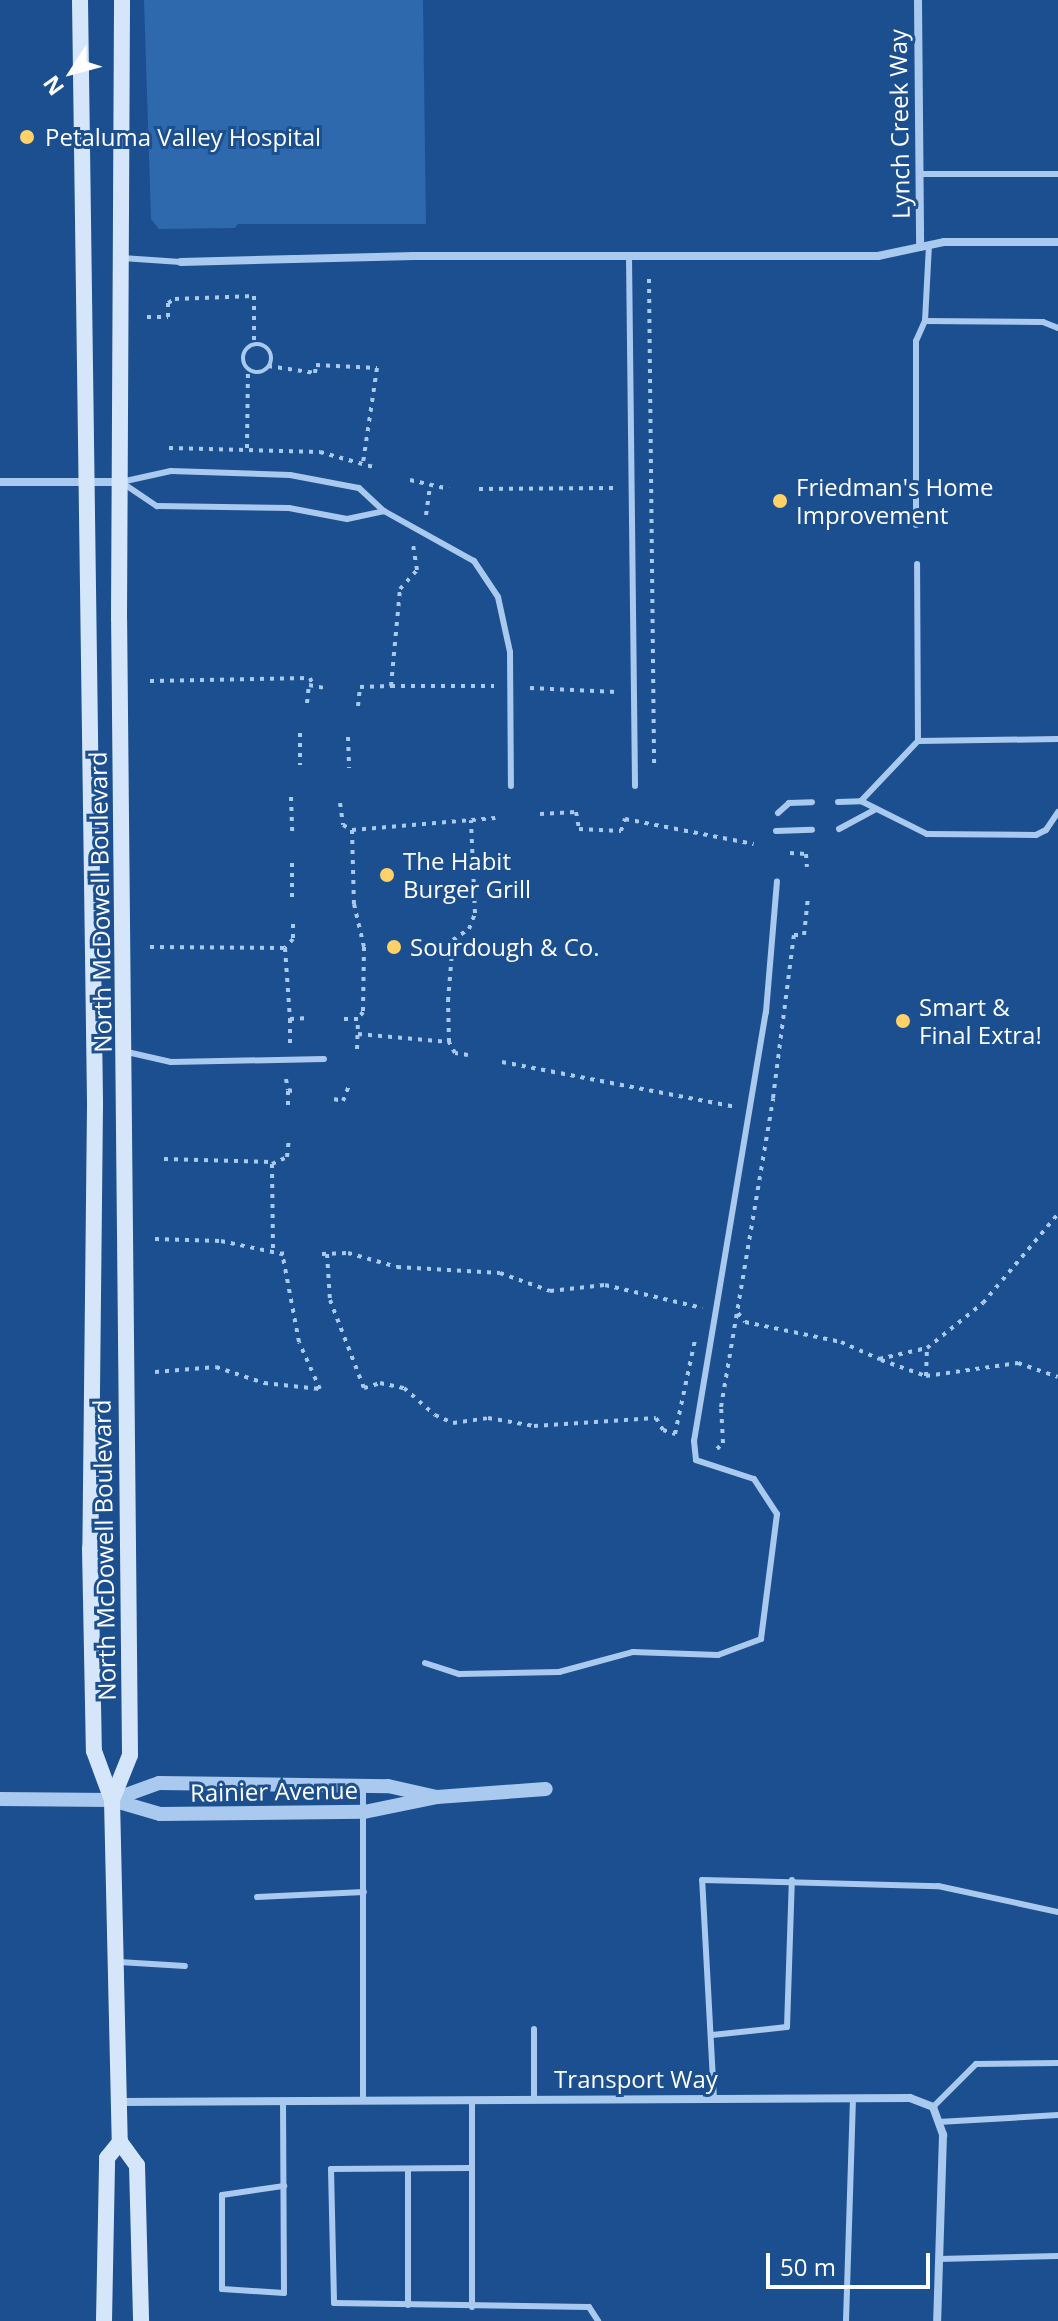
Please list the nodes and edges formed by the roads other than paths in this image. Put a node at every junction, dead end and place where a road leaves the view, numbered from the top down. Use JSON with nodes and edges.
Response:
{"nodes":[{"id":1,"x":80,"y":0,"type":"edge"},
{"id":2,"x":122,"y":0,"type":"edge"},
{"id":3,"x":918,"y":0,"type":"edge"},
{"id":4,"x":919,"y":174,"type":"junction"},
{"id":5,"x":1058,"y":174,"type":"edge"},
{"id":6,"x":1058,"y":242,"type":"edge"},
{"id":7,"x":924,"y":246,"type":"junction"},
{"id":8,"x":629,"y":256,"type":"junction"},
{"id":9,"x":122,"y":258,"type":"junction"},
{"id":10,"x":181,"y":262,"type":"joint"},
{"id":11,"x":925,"y":321,"type":"junction"},
{"id":12,"x":1058,"y":328,"type":"edge"},
{"id":13,"x":89,"y":481,"type":"junction"},
{"id":14,"x":0,"y":482,"type":"edge"},
{"id":15,"x":121,"y":482,"type":"junction"},
{"id":16,"x":384,"y":511,"type":"junction"},
{"id":17,"x":916,"y":525,"type":"dead end"},
{"id":18,"x":917,"y":564,"type":"dead end"},
{"id":19,"x":1058,"y":739,"type":"edge"},
{"id":20,"x":918,"y":741,"type":"junction"},
{"id":21,"x":511,"y":786,"type":"dead end"},
{"id":22,"x":635,"y":786,"type":"dead end"},
{"id":23,"x":861,"y":801,"type":"junction"},
{"id":24,"x":812,"y":802,"type":"dead end"},
{"id":25,"x":838,"y":802,"type":"dead end"},
{"id":26,"x":876,"y":809,"type":"junction"},
{"id":27,"x":1058,"y":812,"type":"edge"},
{"id":28,"x":778,"y":813,"type":"dead end"},
{"id":29,"x":839,"y":829,"type":"dead end"},
{"id":30,"x":812,"y":830,"type":"dead end"},
{"id":31,"x":776,"y":831,"type":"dead end"},
{"id":32,"x":777,"y":881,"type":"dead end"},
{"id":33,"x":127,"y":1052,"type":"junction"},
{"id":34,"x":324,"y":1059,"type":"dead end"},
{"id":35,"x":425,"y":1663,"type":"dead end"},
{"id":36,"x":363,"y":1785,"type":"junction"},
{"id":37,"x":546,"y":1789,"type":"dead end"},
{"id":38,"x":437,"y":1797,"type":"junction"},
{"id":39,"x":0,"y":1799,"type":"edge"},
{"id":40,"x":112,"y":1800,"type":"junction"},
{"id":41,"x":364,"y":1812,"type":"junction"},
{"id":42,"x":792,"y":1880,"type":"junction"},
{"id":43,"x":364,"y":1892,"type":"junction"},
{"id":44,"x":257,"y":1897,"type":"dead end"},
{"id":45,"x":1058,"y":1912,"type":"edge"},
{"id":46,"x":119,"y":1962,"type":"junction"},
{"id":47,"x":185,"y":1966,"type":"dead end"},
{"id":48,"x":534,"y":2029,"type":"dead end"},
{"id":49,"x":712,"y":2035,"type":"junction"},
{"id":50,"x":1058,"y":2063,"type":"edge"},
{"id":51,"x":853,"y":2098,"type":"junction"},
{"id":52,"x":714,"y":2099,"type":"junction"},
{"id":53,"x":472,"y":2100,"type":"junction"},
{"id":54,"x":534,"y":2100,"type":"junction"},
{"id":55,"x":283,"y":2101,"type":"junction"},
{"id":56,"x":363,"y":2101,"type":"junction"},
{"id":57,"x":120,"y":2102,"type":"junction"},
{"id":58,"x":933,"y":2107,"type":"junction"},
{"id":59,"x":1058,"y":2115,"type":"edge"},
{"id":60,"x":938,"y":2122,"type":"junction"},
{"id":61,"x":120,"y":2142,"type":"junction"},
{"id":62,"x":471,"y":2168,"type":"junction"},
{"id":63,"x":408,"y":2169,"type":"junction"},
{"id":64,"x":284,"y":2186,"type":"junction"},
{"id":65,"x":1058,"y":2256,"type":"edge"},
{"id":66,"x":939,"y":2259,"type":"junction"},
{"id":67,"x":408,"y":2305,"type":"junction"},
{"id":68,"x":472,"y":2307,"type":"junction"},
{"id":69,"x":104,"y":2321,"type":"edge"},
{"id":70,"x":141,"y":2321,"type":"edge"},
{"id":71,"x":598,"y":2321,"type":"edge"},
{"id":72,"x":846,"y":2321,"type":"edge"},
{"id":73,"x":937,"y":2321,"type":"edge"}],
"edges":[{"from":1,"to":13,"type":"main road","name":"North McDowell Boulevard"},
{"from":2,"to":9,"type":"main road","name":"North McDowell Boulevard"},
{"from":3,"to":4,"type":"street","name":"Lynch Creek Way"},
{"from":4,"to":5,"type":"lane"},
{"from":4,"to":7,"type":"street","name":"Lynch Creek Way"},
{"from":6,"to":7,"type":"street"},
{"from":7,"to":8,"type":"street"},
{"from":7,"to":11,"type":"lane"},
{"from":8,"to":10,"type":"street"},
{"from":8,"to":22,"type":"lane"},
{"from":9,"to":10,"type":"lane"},
{"from":9,"to":15,"type":"main road","name":"North McDowell Boulevard"},
{"from":11,"to":12,"type":"lane"},
{"from":11,"to":17,"type":"lane"},
{"from":13,"to":14,"type":"street"},
{"from":13,"to":15,"type":"street"},
{"from":13,"to":40,"type":"main road","name":"North McDowell Boulevard"},
{"from":15,"to":16,"type":"lane"},
{"from":15,"to":16,"type":"lane"},
{"from":15,"to":33,"type":"main road","name":"North McDowell Boulevard"},
{"from":16,"to":21,"type":"lane"},
{"from":18,"to":20,"type":"lane"},
{"from":19,"to":20,"type":"lane"},
{"from":20,"to":23,"type":"lane"},
{"from":23,"to":25,"type":"lane"},
{"from":23,"to":26,"type":"lane"},
{"from":24,"to":28,"type":"lane"},
{"from":26,"to":27,"type":"lane"},
{"from":26,"to":29,"type":"lane"},
{"from":30,"to":31,"type":"lane"},
{"from":32,"to":35,"type":"lane"},
{"from":33,"to":34,"type":"lane"},
{"from":33,"to":40,"type":"main road","name":"North McDowell Boulevard"},
{"from":36,"to":38,"type":"street","name":"Rainier Avenue"},
{"from":36,"to":40,"type":"street","name":"Rainier Avenue"},
{"from":36,"to":41,"type":"lane"},
{"from":37,"to":38,"type":"street","name":"Rainier Avenue"},
{"from":38,"to":41,"type":"street","name":"Rainier Avenue"},
{"from":39,"to":40,"type":"street","name":"Rainier Avenue"},
{"from":40,"to":41,"type":"street","name":"Rainier Avenue"},
{"from":40,"to":46,"type":"main road","name":"North McDowell Boulevard"},
{"from":41,"to":43,"type":"lane"},
{"from":42,"to":45,"type":"lane"},
{"from":42,"to":49,"type":"lane"},
{"from":42,"to":49,"type":"lane"},
{"from":43,"to":44,"type":"lane"},
{"from":43,"to":56,"type":"lane"},
{"from":46,"to":47,"type":"lane"},
{"from":46,"to":57,"type":"main road","name":"North McDowell Boulevard"},
{"from":48,"to":54,"type":"lane"},
{"from":49,"to":52,"type":"lane"},
{"from":50,"to":58,"type":"lane"},
{"from":51,"to":52,"type":"street","name":"Transport Way"},
{"from":51,"to":58,"type":"street","name":"Transport Way"},
{"from":51,"to":72,"type":"lane"},
{"from":52,"to":54,"type":"street","name":"Transport Way"},
{"from":53,"to":54,"type":"street","name":"Transport Way"},
{"from":53,"to":56,"type":"street","name":"Transport Way"},
{"from":53,"to":62,"type":"lane"},
{"from":55,"to":56,"type":"street","name":"Transport Way"},
{"from":55,"to":57,"type":"street","name":"Transport Way"},
{"from":55,"to":64,"type":"lane"},
{"from":57,"to":61,"type":"main road","name":"North McDowell Boulevard"},
{"from":58,"to":60,"type":"street"},
{"from":59,"to":60,"type":"lane"},
{"from":60,"to":66,"type":"street"},
{"from":61,"to":69,"type":"main road","name":"North McDowell Boulevard"},
{"from":61,"to":70,"type":"main road","name":"North McDowell Boulevard"},
{"from":62,"to":63,"type":"lane"},
{"from":62,"to":68,"type":"lane"},
{"from":63,"to":67,"type":"lane"},
{"from":63,"to":67,"type":"lane"},
{"from":64,"to":64,"type":"lane"},
{"from":65,"to":66,"type":"lane"},
{"from":66,"to":73,"type":"street"},
{"from":67,"to":68,"type":"lane"},
{"from":68,"to":71,"type":"lane"}]}
